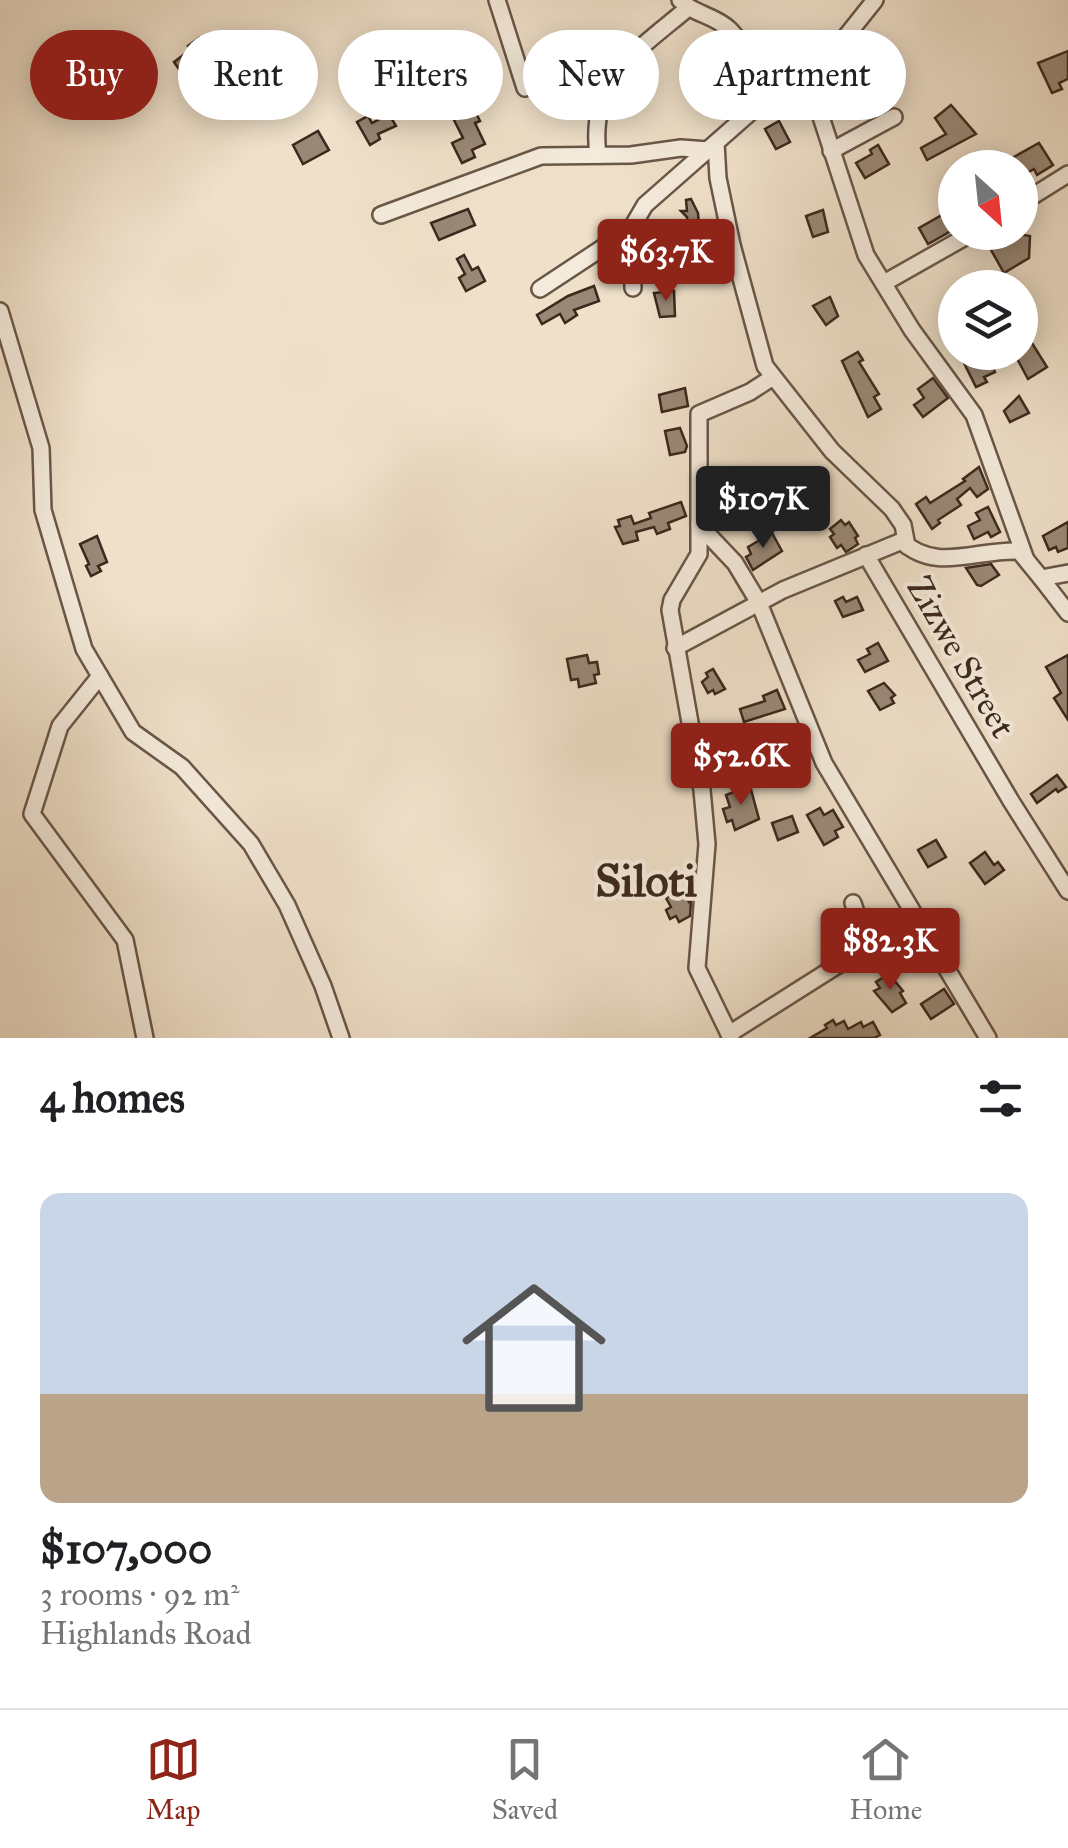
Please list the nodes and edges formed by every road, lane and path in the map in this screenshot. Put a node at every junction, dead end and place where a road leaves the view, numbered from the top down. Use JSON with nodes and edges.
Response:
{"nodes":[{"id":1,"x":497,"y":0,"type":"edge"},
{"id":2,"x":875,"y":0,"type":"edge"},
{"id":3,"x":684,"y":4,"type":"edge"},
{"id":4,"x":729,"y":30,"type":"edge"},
{"id":5,"x":850,"y":30,"type":"edge"},
{"id":6,"x":523,"y":82,"type":"edge"},
{"id":7,"x":742,"y":120,"type":"edge"},
{"id":8,"x":820,"y":120,"type":"edge"},
{"id":9,"x":888,"y":120,"type":"edge"},
{"id":10,"x":712,"y":146,"type":"junction"},
{"id":11,"x":830,"y":151,"type":"junction"},
{"id":12,"x":598,"y":155,"type":"junction"},
{"id":13,"x":1068,"y":174,"type":"edge"},
{"id":14,"x":1038,"y":193,"type":"edge"},
{"id":15,"x":381,"y":215,"type":"dead end"},
{"id":16,"x":632,"y":229,"type":"junction"},
{"id":17,"x":942,"y":250,"type":"edge"},
{"id":18,"x":884,"y":283,"type":"junction"},
{"id":19,"x":633,"y":288,"type":"dead end"},
{"id":20,"x":540,"y":289,"type":"dead end"},
{"id":21,"x":0,"y":311,"type":"edge"},
{"id":22,"x":773,"y":377,"type":"junction"},
{"id":23,"x":699,"y":525,"type":"junction"},
{"id":24,"x":907,"y":546,"type":"junction"},
{"id":25,"x":866,"y":556,"type":"junction"},
{"id":26,"x":1025,"y":557,"type":"junction"},
{"id":27,"x":1068,"y":573,"type":"edge"},
{"id":28,"x":1041,"y":578,"type":"junction"},
{"id":29,"x":758,"y":603,"type":"junction"},
{"id":30,"x":1068,"y":613,"type":"edge"},
{"id":31,"x":676,"y":648,"type":"junction"},
{"id":32,"x":100,"y":676,"type":"junction"},
{"id":33,"x":1068,"y":891,"type":"edge"},
{"id":34,"x":853,"y":903,"type":"dead end"},
{"id":35,"x":730,"y":1036,"type":"edge"},
{"id":36,"x":145,"y":1038,"type":"edge"},
{"id":37,"x":341,"y":1038,"type":"edge"},
{"id":38,"x":988,"y":1038,"type":"edge"}],
"edges":[{"from":1,"to":6,"type":"street"},
{"from":2,"to":5,"type":"street"},
{"from":3,"to":4,"type":"street"},
{"from":3,"to":12,"type":"street"},
{"from":7,"to":10,"type":"street"},
{"from":8,"to":11,"type":"street"},
{"from":9,"to":11,"type":"street"},
{"from":10,"to":12,"type":"street"},
{"from":10,"to":16,"type":"street"},
{"from":10,"to":22,"type":"street"},
{"from":11,"to":18,"type":"street"},
{"from":12,"to":15,"type":"street"},
{"from":13,"to":14,"type":"street"},
{"from":16,"to":19,"type":"street"},
{"from":16,"to":20,"type":"street"},
{"from":17,"to":18,"type":"street"},
{"from":18,"to":26,"type":"street"},
{"from":21,"to":32,"type":"street"},
{"from":22,"to":23,"type":"street"},
{"from":22,"to":24,"type":"street"},
{"from":23,"to":29,"type":"street"},
{"from":23,"to":31,"type":"street"},
{"from":24,"to":25,"type":"street"},
{"from":24,"to":26,"type":"street"},
{"from":25,"to":29,"type":"street"},
{"from":25,"to":33,"type":"street","name":"Zizwe Street"},
{"from":26,"to":28,"type":"street"},
{"from":27,"to":28,"type":"street"},
{"from":28,"to":30,"type":"street"},
{"from":29,"to":31,"type":"street"},
{"from":29,"to":38,"type":"street"},
{"from":31,"to":35,"type":"street"},
{"from":32,"to":36,"type":"street"},
{"from":32,"to":37,"type":"street"},
{"from":34,"to":35,"type":"street"}]}
